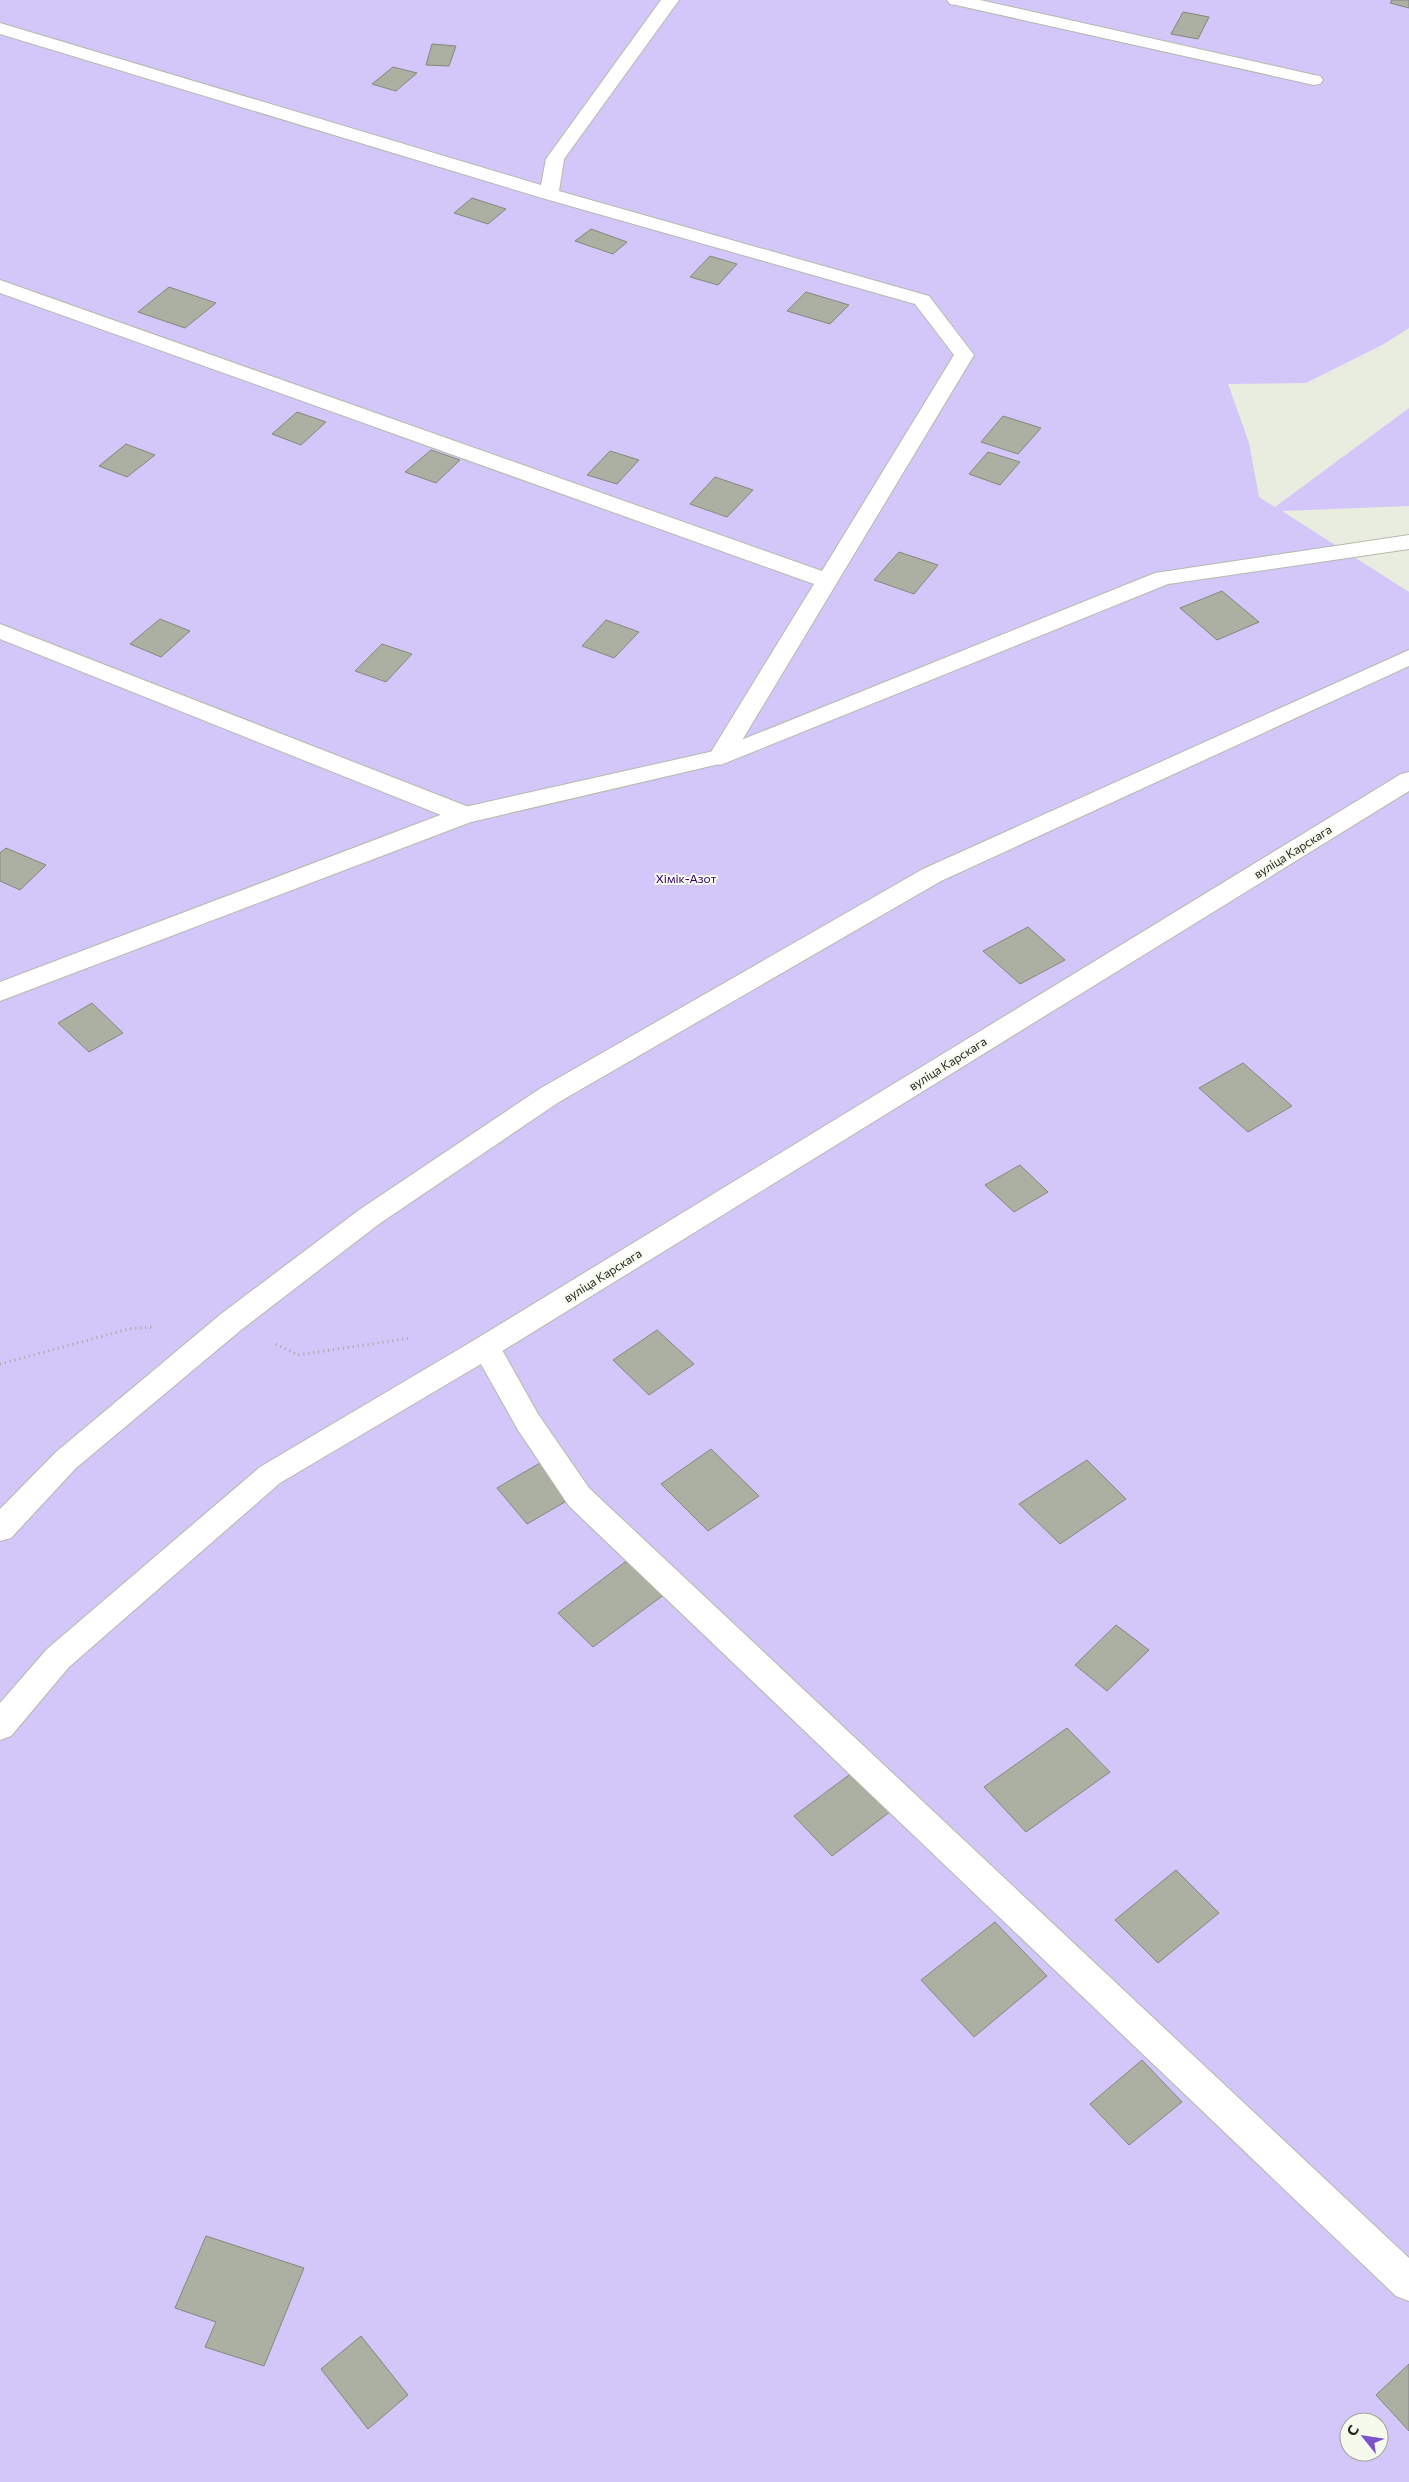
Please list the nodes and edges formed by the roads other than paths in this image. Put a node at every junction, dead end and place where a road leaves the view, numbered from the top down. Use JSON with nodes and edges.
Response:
{"nodes":[{"id":1,"x":670,"y":0,"type":"edge"},
{"id":2,"x":956,"y":0,"type":"edge"},
{"id":3,"x":0,"y":28,"type":"edge"},
{"id":4,"x":1314,"y":80,"type":"dead end"},
{"id":5,"x":549,"y":194,"type":"junction"},
{"id":6,"x":0,"y":286,"type":"edge"},
{"id":7,"x":1409,"y":542,"type":"edge"},
{"id":8,"x":827,"y":581,"type":"junction"},
{"id":9,"x":0,"y":631,"type":"edge"},
{"id":10,"x":1409,"y":657,"type":"edge"},
{"id":11,"x":720,"y":757,"type":"junction"},
{"id":12,"x":1409,"y":780,"type":"edge"},
{"id":13,"x":465,"y":815,"type":"junction"},
{"id":14,"x":0,"y":992,"type":"edge"},
{"id":15,"x":486,"y":1347,"type":"junction"},
{"id":16,"x":0,"y":1529,"type":"edge"},
{"id":17,"x":0,"y":1726,"type":"edge"},
{"id":18,"x":1409,"y":2283,"type":"edge"}],
"edges":[{"from":1,"to":5,"type":"street"},
{"from":2,"to":4,"type":"street"},
{"from":3,"to":5,"type":"street"},
{"from":5,"to":8,"type":"street"},
{"from":6,"to":8,"type":"street"},
{"from":7,"to":11,"type":"street"},
{"from":8,"to":11,"type":"street"},
{"from":9,"to":13,"type":"street"},
{"from":10,"to":16,"type":"street"},
{"from":11,"to":13,"type":"street"},
{"from":12,"to":15,"type":"street","name":"вуліца Карскага"},
{"from":13,"to":14,"type":"street"},
{"from":15,"to":17,"type":"street","name":"вуліца Карскага"},
{"from":15,"to":18,"type":"street"}]}
